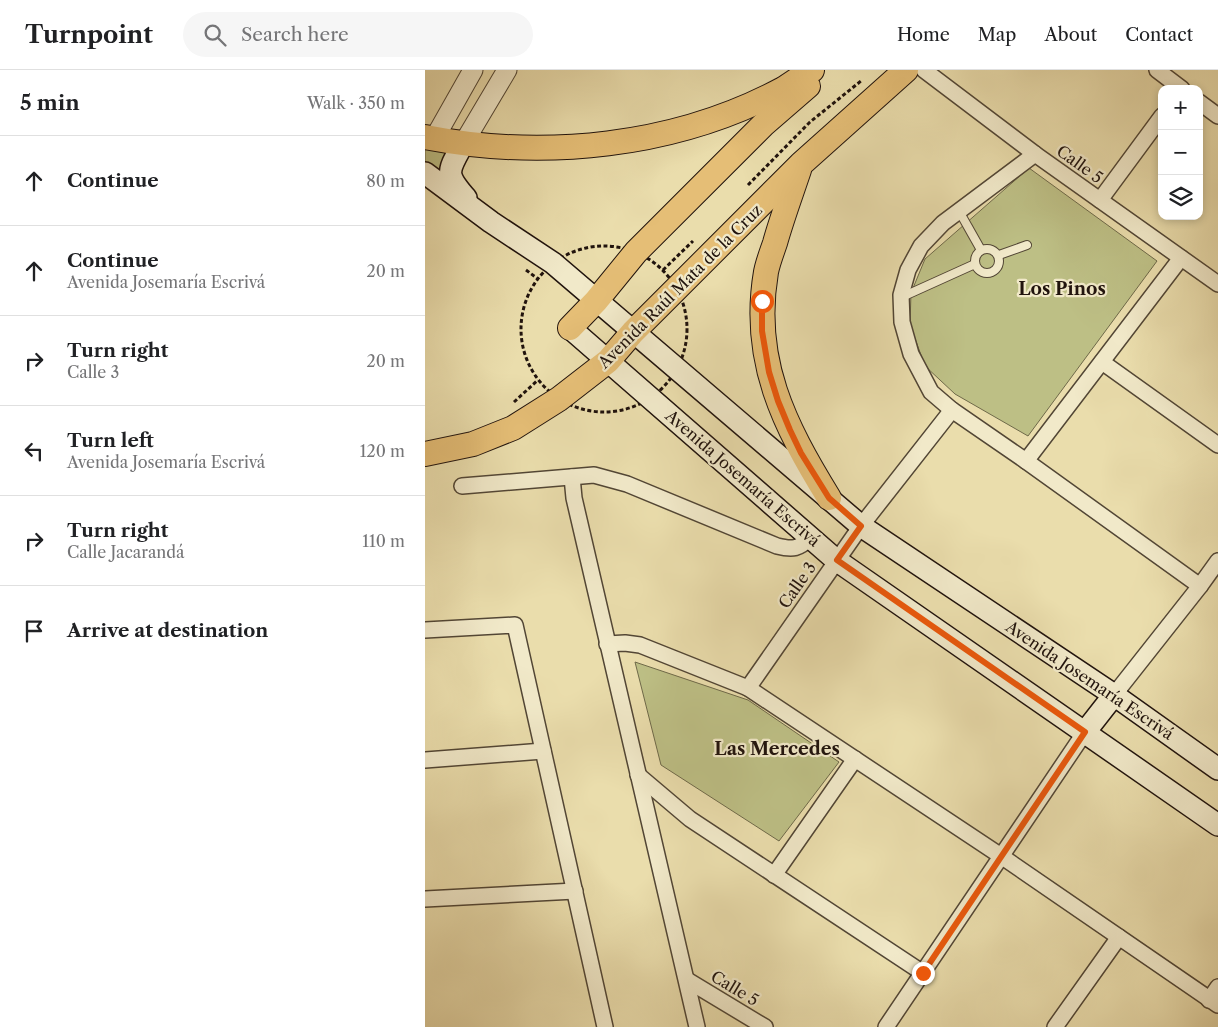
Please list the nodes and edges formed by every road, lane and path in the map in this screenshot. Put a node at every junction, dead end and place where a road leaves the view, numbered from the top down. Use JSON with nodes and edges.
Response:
{"nodes":[{"id":1,"x":473,"y":70,"type":"edge"},
{"id":2,"x":507,"y":70,"type":"edge"},
{"id":3,"x":812,"y":70,"type":"edge"},
{"id":4,"x":826,"y":70,"type":"edge"},
{"id":5,"x":906,"y":70,"type":"edge"},
{"id":6,"x":924,"y":70,"type":"edge"},
{"id":7,"x":1163,"y":72,"type":"edge"},
{"id":8,"x":1178,"y":85,"type":"edge"},
{"id":9,"x":1203,"y":105,"type":"edge"},
{"id":10,"x":1218,"y":116,"type":"edge"},
{"id":11,"x":1158,"y":121,"type":"edge"},
{"id":12,"x":430,"y":138,"type":"edge"},
{"id":13,"x":463,"y":144,"type":"junction"},
{"id":14,"x":1035,"y":154,"type":"junction"},
{"id":15,"x":801,"y":164,"type":"junction"},
{"id":16,"x":425,"y":173,"type":"edge"},
{"id":17,"x":1100,"y":200,"type":"junction"},
{"id":18,"x":959,"y":211,"type":"junction"},
{"id":19,"x":491,"y":222,"type":"junction"},
{"id":20,"x":1027,"y":245,"type":"dead end"},
{"id":21,"x":981,"y":250,"type":"junction"},
{"id":22,"x":999,"y":254,"type":"junction"},
{"id":23,"x":1181,"y":258,"type":"junction"},
{"id":24,"x":975,"y":264,"type":"junction"},
{"id":25,"x":1218,"y":284,"type":"edge"},
{"id":26,"x":901,"y":297,"type":"junction"},
{"id":27,"x":596,"y":301,"type":"junction"},
{"id":28,"x":570,"y":328,"type":"joint"},
{"id":29,"x":633,"y":332,"type":"junction"},
{"id":30,"x":608,"y":361,"type":"junction"},
{"id":31,"x":1102,"y":362,"type":"junction"},
{"id":32,"x":952,"y":410,"type":"junction"},
{"id":33,"x":1218,"y":445,"type":"edge"},
{"id":34,"x":425,"y":454,"type":"edge"},
{"id":35,"x":1026,"y":461,"type":"junction"},
{"id":36,"x":572,"y":477,"type":"junction"},
{"id":37,"x":462,"y":486,"type":"dead end"},
{"id":38,"x":829,"y":498,"type":"junction"},
{"id":39,"x":861,"y":526,"type":"junction"},
{"id":40,"x":811,"y":537,"type":"junction"},
{"id":41,"x":837,"y":560,"type":"junction"},
{"id":42,"x":1218,"y":561,"type":"edge"},
{"id":43,"x":1213,"y":578,"type":"edge"},
{"id":44,"x":1200,"y":586,"type":"junction"},
{"id":45,"x":425,"y":630,"type":"edge"},
{"id":46,"x":607,"y":644,"type":"junction"},
{"id":47,"x":747,"y":688,"type":"junction"},
{"id":48,"x":1114,"y":695,"type":"junction"},
{"id":49,"x":1085,"y":732,"type":"junction"},
{"id":50,"x":543,"y":751,"type":"junction"},
{"id":51,"x":855,"y":759,"type":"junction"},
{"id":52,"x":425,"y":760,"type":"edge"},
{"id":53,"x":1218,"y":769,"type":"edge"},
{"id":54,"x":638,"y":776,"type":"junction"},
{"id":55,"x":1218,"y":825,"type":"edge"},
{"id":56,"x":1001,"y":856,"type":"junction"},
{"id":57,"x":774,"y":874,"type":"junction"},
{"id":58,"x":575,"y":891,"type":"junction"},
{"id":59,"x":425,"y":899,"type":"edge"},
{"id":60,"x":1119,"y":937,"type":"junction"},
{"id":61,"x":923,"y":973,"type":"junction"},
{"id":62,"x":687,"y":980,"type":"junction"},
{"id":63,"x":1215,"y":997,"type":"edge"},
{"id":64,"x":605,"y":1027,"type":"edge"},
{"id":65,"x":697,"y":1027,"type":"edge"},
{"id":66,"x":765,"y":1027,"type":"edge"},
{"id":67,"x":886,"y":1027,"type":"edge"},
{"id":68,"x":1055,"y":1027,"type":"edge"}],
"edges":[{"from":1,"to":12,"type":"street"},
{"from":2,"to":13,"type":"street"},
{"from":3,"to":13,"type":"main road"},
{"from":4,"to":27,"type":"main road"},
{"from":5,"to":15,"type":"main road","name":"Avenida Raúl Mata de la Cruz"},
{"from":6,"to":14,"type":"street","name":"Calle 5"},
{"from":7,"to":8,"type":"street"},
{"from":9,"to":10,"type":"street"},
{"from":11,"to":17,"type":"street"},
{"from":12,"to":13,"type":"main road"},
{"from":13,"to":19,"type":"main road"},
{"from":14,"to":17,"type":"street","name":"Calle 5"},
{"from":14,"to":18,"type":"street"},
{"from":15,"to":29,"type":"main road","name":"Avenida Raúl Mata de la Cruz"},
{"from":15,"to":38,"type":"main road"},
{"from":16,"to":19,"type":"main road"},
{"from":17,"to":23,"type":"street","name":"Calle 5"},
{"from":18,"to":21,"type":"lane"},
{"from":18,"to":26,"type":"street"},
{"from":19,"to":27,"type":"main road","name":"Avenida Josemaría Escrivá"},
{"from":20,"to":22,"type":"lane"},
{"from":21,"to":22,"type":"lane"},
{"from":21,"to":24,"type":"lane"},
{"from":22,"to":24,"type":"lane"},
{"from":23,"to":25,"type":"street","name":"Calle 5"},
{"from":23,"to":31,"type":"street"},
{"from":24,"to":26,"type":"lane"},
{"from":26,"to":32,"type":"street"},
{"from":27,"to":28,"type":"main road"},
{"from":27,"to":29,"type":"main road","name":"Avenida Josemaría Escrivá"},
{"from":28,"to":30,"type":"main road","name":"Avenida Josemaría Escrivá"},
{"from":29,"to":30,"type":"main road","name":"Avenida Raúl Mata de la Cruz"},
{"from":29,"to":38,"type":"main road","name":"Avenida Josemaría Escrivá"},
{"from":30,"to":34,"type":"main road","name":"Avenida Raúl Mata de la Cruz"},
{"from":30,"to":40,"type":"main road","name":"Avenida Josemaría Escrivá"},
{"from":31,"to":33,"type":"street"},
{"from":31,"to":35,"type":"street"},
{"from":32,"to":35,"type":"street"},
{"from":32,"to":39,"type":"street","name":"Calle 3"},
{"from":35,"to":44,"type":"street"},
{"from":36,"to":37,"type":"street"},
{"from":36,"to":40,"type":"street"},
{"from":36,"to":46,"type":"street"},
{"from":38,"to":39,"type":"main road","name":"Avenida Josemaría Escrivá"},
{"from":39,"to":41,"type":"street","name":"Calle 3"},
{"from":39,"to":48,"type":"main road","name":"Avenida Josemaría Escrivá"},
{"from":40,"to":41,"type":"main road","name":"Avenida Josemaría Escrivá"},
{"from":41,"to":47,"type":"street","name":"Calle 3"},
{"from":41,"to":49,"type":"main road","name":"Avenida Josemaría Escrivá"},
{"from":42,"to":43,"type":"street"},
{"from":43,"to":44,"type":"street"},
{"from":44,"to":48,"type":"street"},
{"from":45,"to":50,"type":"street"},
{"from":46,"to":47,"type":"street"},
{"from":46,"to":54,"type":"street"},
{"from":47,"to":51,"type":"street"},
{"from":48,"to":49,"type":"main road"},
{"from":48,"to":53,"type":"main road","name":"Avenida Josemaría Escrivá"},
{"from":49,"to":55,"type":"main road","name":"Avenida Josemaría Escrivá"},
{"from":49,"to":56,"type":"street"},
{"from":50,"to":52,"type":"street"},
{"from":50,"to":58,"type":"street"},
{"from":51,"to":56,"type":"street"},
{"from":51,"to":57,"type":"street"},
{"from":54,"to":57,"type":"street"},
{"from":54,"to":62,"type":"street"},
{"from":56,"to":60,"type":"street"},
{"from":56,"to":61,"type":"street"},
{"from":57,"to":61,"type":"street"},
{"from":58,"to":59,"type":"street"},
{"from":58,"to":64,"type":"street"},
{"from":60,"to":63,"type":"street"},
{"from":60,"to":68,"type":"street"},
{"from":61,"to":67,"type":"street"},
{"from":62,"to":65,"type":"street"},
{"from":62,"to":66,"type":"street","name":"Calle 5"}]}
